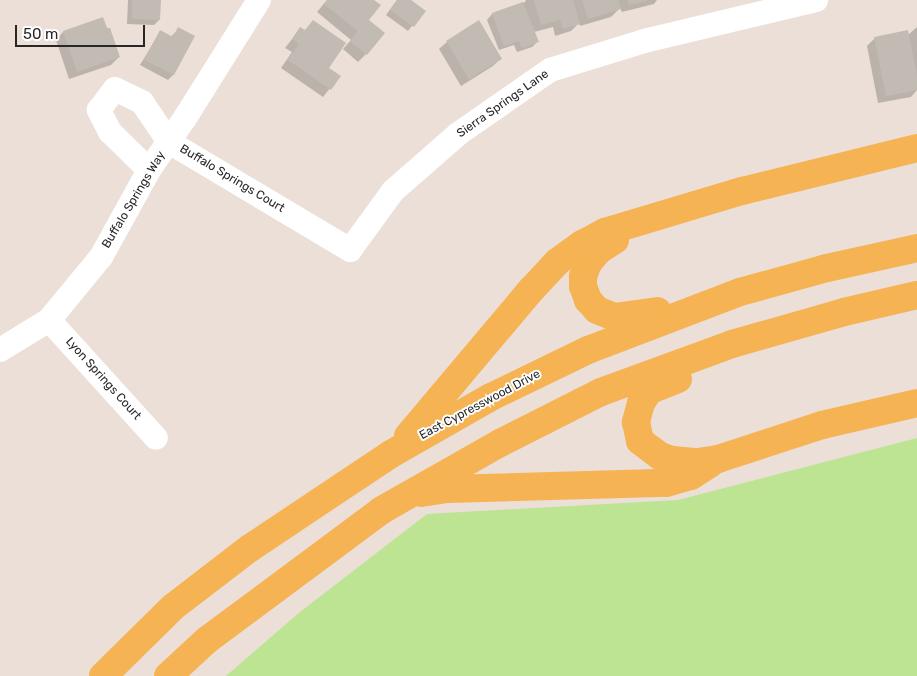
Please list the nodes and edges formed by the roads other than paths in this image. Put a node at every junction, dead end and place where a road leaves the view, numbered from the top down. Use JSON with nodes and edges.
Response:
{"nodes":[{"id":1,"x":259,"y":0,"type":"edge"},
{"id":2,"x":802,"y":2,"type":"edge"},
{"id":3,"x":169,"y":142,"type":"junction"},
{"id":4,"x":917,"y":148,"type":"edge"},
{"id":5,"x":149,"y":170,"type":"junction"},
{"id":6,"x":663,"y":214,"type":"junction"},
{"id":7,"x":917,"y":248,"type":"edge"},
{"id":8,"x":350,"y":250,"type":"joint"},
{"id":9,"x":740,"y":292,"type":"junction"},
{"id":10,"x":917,"y":295,"type":"edge"},
{"id":11,"x":844,"y":312,"type":"junction"},
{"id":12,"x":49,"y":320,"type":"junction"},
{"id":13,"x":0,"y":350,"type":"edge"},
{"id":14,"x":917,"y":403,"type":"edge"},
{"id":15,"x":156,"y":438,"type":"dead end"},
{"id":16,"x":391,"y":454,"type":"junction"},
{"id":17,"x":718,"y":458,"type":"junction"},
{"id":18,"x":342,"y":485,"type":"junction"},
{"id":19,"x":408,"y":496,"type":"junction"},
{"id":20,"x":364,"y":523,"type":"junction"},
{"id":21,"x":103,"y":676,"type":"edge"},
{"id":22,"x":168,"y":676,"type":"edge"}],
"edges":[{"from":1,"to":3,"type":"street","name":"Buffalo Springs Way"},
{"from":2,"to":8,"type":"street","name":"Sierra Springs Lane"},
{"from":3,"to":5,"type":"street","name":"Buffalo Springs Way"},
{"from":3,"to":5,"type":"street","name":"Buffalo Springs Court"},
{"from":3,"to":8,"type":"street","name":"Buffalo Springs Court"},
{"from":4,"to":6,"type":"main road"},
{"from":5,"to":12,"type":"street","name":"Buffalo Springs Way"},
{"from":6,"to":9,"type":"main road"},
{"from":6,"to":16,"type":"main road"},
{"from":7,"to":9,"type":"main road","name":"East Cypresswood Drive"},
{"from":9,"to":16,"type":"main road","name":"East Cypresswood Drive"},
{"from":10,"to":11,"type":"main road"},
{"from":11,"to":17,"type":"main road"},
{"from":11,"to":19,"type":"main road"},
{"from":12,"to":13,"type":"street","name":"Buffalo Springs Way"},
{"from":12,"to":15,"type":"street","name":"Lyon Springs Court"},
{"from":14,"to":17,"type":"main road"},
{"from":16,"to":18,"type":"main road","name":"East Cypresswood Drive"},
{"from":17,"to":19,"type":"main road"},
{"from":18,"to":20,"type":"main road"},
{"from":18,"to":21,"type":"main road","name":"East Cypresswood Drive"},
{"from":19,"to":20,"type":"main road"},
{"from":20,"to":22,"type":"main road"}]}
